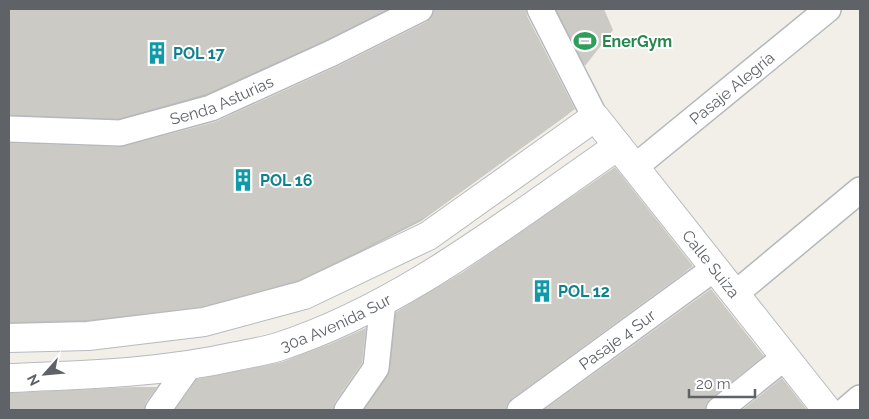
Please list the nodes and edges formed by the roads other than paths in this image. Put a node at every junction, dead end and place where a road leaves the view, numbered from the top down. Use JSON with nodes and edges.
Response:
{"nodes":[{"id":1,"x":420,"y":9,"type":"edge"},
{"id":2,"x":540,"y":9,"type":"edge"},
{"id":3,"x":828,"y":9,"type":"edge"},
{"id":4,"x":595,"y":117,"type":"junction"},
{"id":5,"x":9,"y":129,"type":"edge"},
{"id":6,"x":626,"y":156,"type":"junction"},
{"id":7,"x":860,"y":190,"type":"edge"},
{"id":8,"x":715,"y":268,"type":"junction"},
{"id":9,"x":735,"y":294,"type":"junction"},
{"id":10,"x":383,"y":301,"type":"junction"},
{"id":11,"x":246,"y":311,"type":"junction"},
{"id":12,"x":9,"y":338,"type":"edge"},
{"id":13,"x":253,"y":352,"type":"junction"},
{"id":14,"x":785,"y":356,"type":"junction"},
{"id":15,"x":189,"y":366,"type":"junction"},
{"id":16,"x":9,"y":378,"type":"edge"},
{"id":17,"x":860,"y":398,"type":"edge"},
{"id":18,"x":158,"y":410,"type":"edge"},
{"id":19,"x":346,"y":410,"type":"edge"},
{"id":20,"x":520,"y":410,"type":"edge"},
{"id":21,"x":719,"y":410,"type":"edge"},
{"id":22,"x":827,"y":410,"type":"edge"},
{"id":23,"x":846,"y":410,"type":"edge"}],
"edges":[{"from":1,"to":5,"type":"street","name":"Senda Asturias"},
{"from":2,"to":4,"type":"street"},
{"from":3,"to":6,"type":"street","name":"Pasaje Alegría"},
{"from":4,"to":6,"type":"street","name":"Calle Suiza"},
{"from":4,"to":11,"type":"street"},
{"from":6,"to":8,"type":"street","name":"Calle Suiza"},
{"from":6,"to":10,"type":"street","name":"30a Avenida Sur"},
{"from":7,"to":9,"type":"street"},
{"from":8,"to":9,"type":"street","name":"Calle Suiza"},
{"from":8,"to":20,"type":"street","name":"Pasaje 4 Sur"},
{"from":9,"to":14,"type":"street","name":"Calle Suiza"},
{"from":10,"to":13,"type":"street","name":"30a Avenida Sur"},
{"from":10,"to":19,"type":"street"},
{"from":11,"to":12,"type":"street"},
{"from":11,"to":13,"type":"street"},
{"from":13,"to":15,"type":"street","name":"30a Avenida Sur"},
{"from":14,"to":21,"type":"street"},
{"from":14,"to":22,"type":"street","name":"Calle Suiza"},
{"from":15,"to":16,"type":"street","name":"30a Avenida Sur"},
{"from":15,"to":18,"type":"street"},
{"from":17,"to":23,"type":"street"}]}
